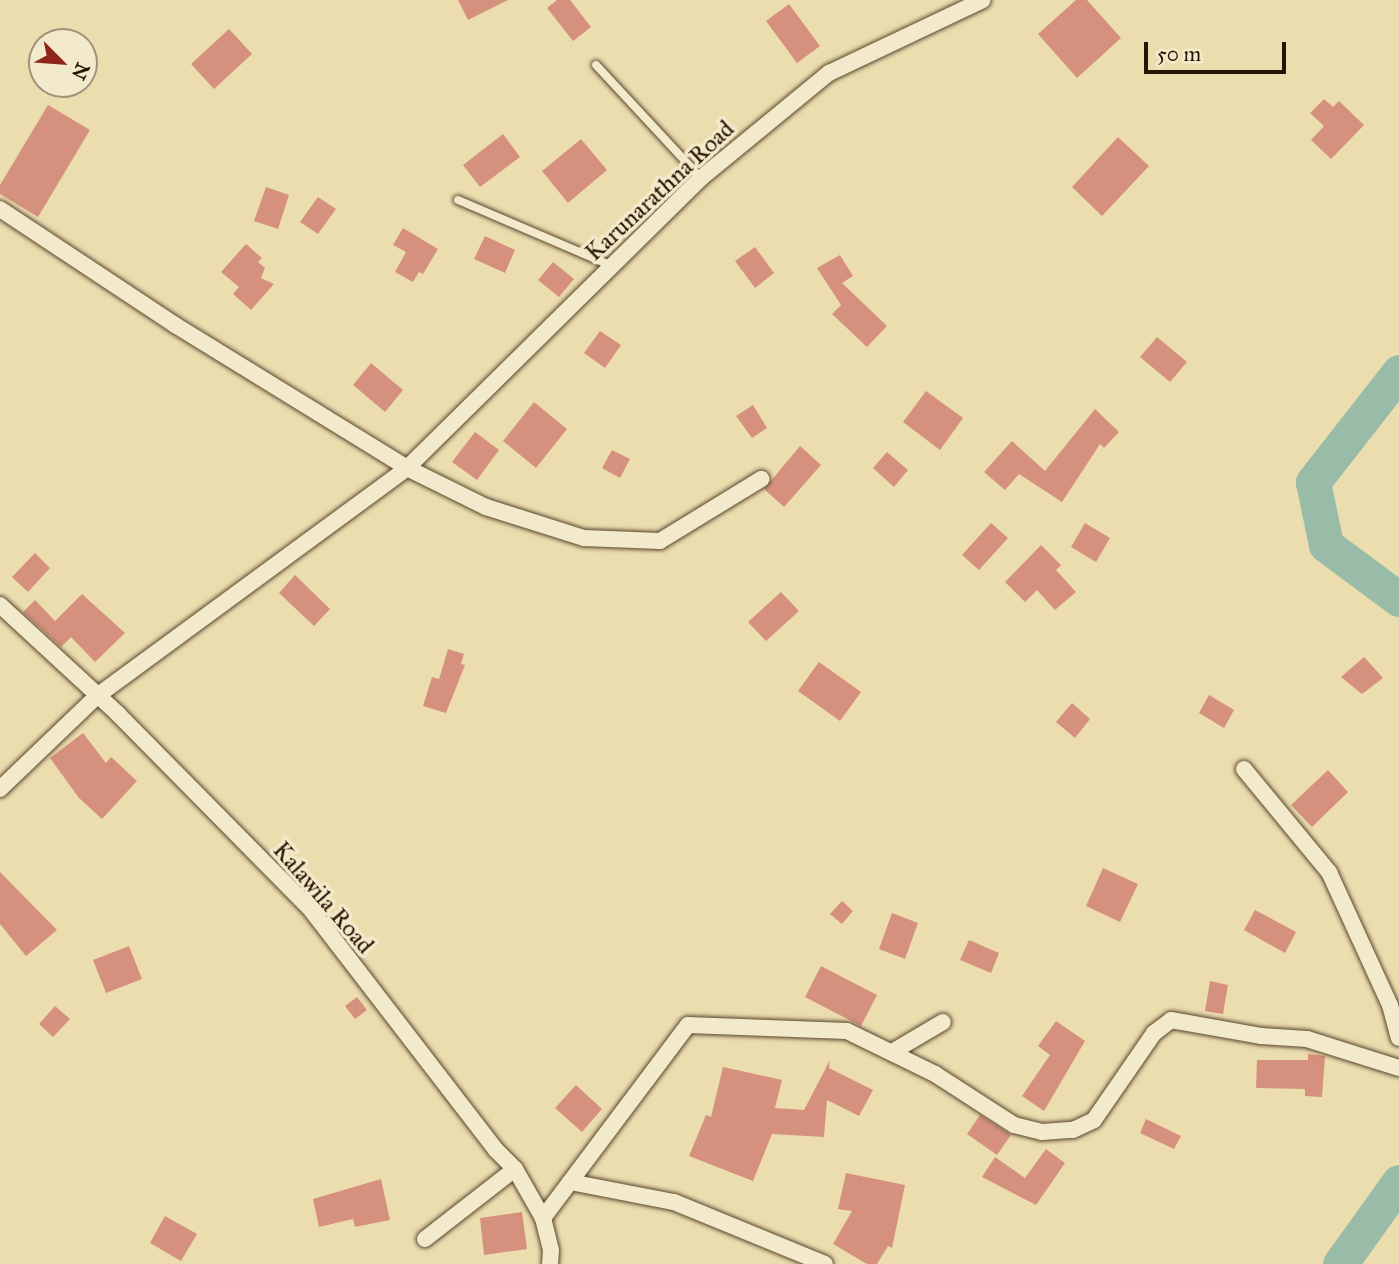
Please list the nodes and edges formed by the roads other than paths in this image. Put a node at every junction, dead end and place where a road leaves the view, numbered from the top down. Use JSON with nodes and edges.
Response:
{"nodes":[{"id":1,"x":983,"y":0,"type":"edge"},
{"id":2,"x":596,"y":65,"type":"dead end"},
{"id":3,"x":701,"y":178,"type":"junction"},
{"id":4,"x":458,"y":200,"type":"dead end"},
{"id":5,"x":0,"y":209,"type":"edge"},
{"id":6,"x":612,"y":265,"type":"junction"},
{"id":7,"x":407,"y":468,"type":"junction"},
{"id":8,"x":761,"y":479,"type":"dead end"},
{"id":9,"x":0,"y":605,"type":"edge"},
{"id":10,"x":97,"y":696,"type":"junction"},
{"id":11,"x":1244,"y":769,"type":"dead end"},
{"id":12,"x":0,"y":789,"type":"edge"},
{"id":13,"x":943,"y":1022,"type":"dead end"},
{"id":14,"x":1399,"y":1038,"type":"edge"},
{"id":15,"x":892,"y":1052,"type":"junction"},
{"id":16,"x":1399,"y":1068,"type":"edge"},
{"id":17,"x":515,"y":1169,"type":"junction"},
{"id":18,"x":569,"y":1182,"type":"junction"},
{"id":19,"x":543,"y":1218,"type":"junction"},
{"id":20,"x":425,"y":1239,"type":"dead end"},
{"id":21,"x":550,"y":1264,"type":"edge"},
{"id":22,"x":825,"y":1264,"type":"edge"}],
"edges":[{"from":1,"to":3,"type":"street","name":"Karunarathna Road"},
{"from":2,"to":3,"type":"lane"},
{"from":3,"to":6,"type":"street","name":"Karunarathna Road"},
{"from":4,"to":6,"type":"lane"},
{"from":5,"to":7,"type":"street"},
{"from":6,"to":7,"type":"street","name":"Karunarathna Road"},
{"from":7,"to":8,"type":"street"},
{"from":7,"to":10,"type":"street","name":"Karunarathna Road"},
{"from":9,"to":10,"type":"street","name":"Kalawila Road"},
{"from":10,"to":12,"type":"street","name":"Karunarathna Road"},
{"from":10,"to":17,"type":"street","name":"Kalawila Road"},
{"from":11,"to":14,"type":"street"},
{"from":13,"to":15,"type":"street"},
{"from":15,"to":16,"type":"street"},
{"from":15,"to":18,"type":"street"},
{"from":17,"to":19,"type":"street","name":"Kalawila Road"},
{"from":17,"to":20,"type":"street"},
{"from":18,"to":19,"type":"street"},
{"from":18,"to":22,"type":"street"},
{"from":19,"to":21,"type":"street","name":"Kalawila Road"}]}
